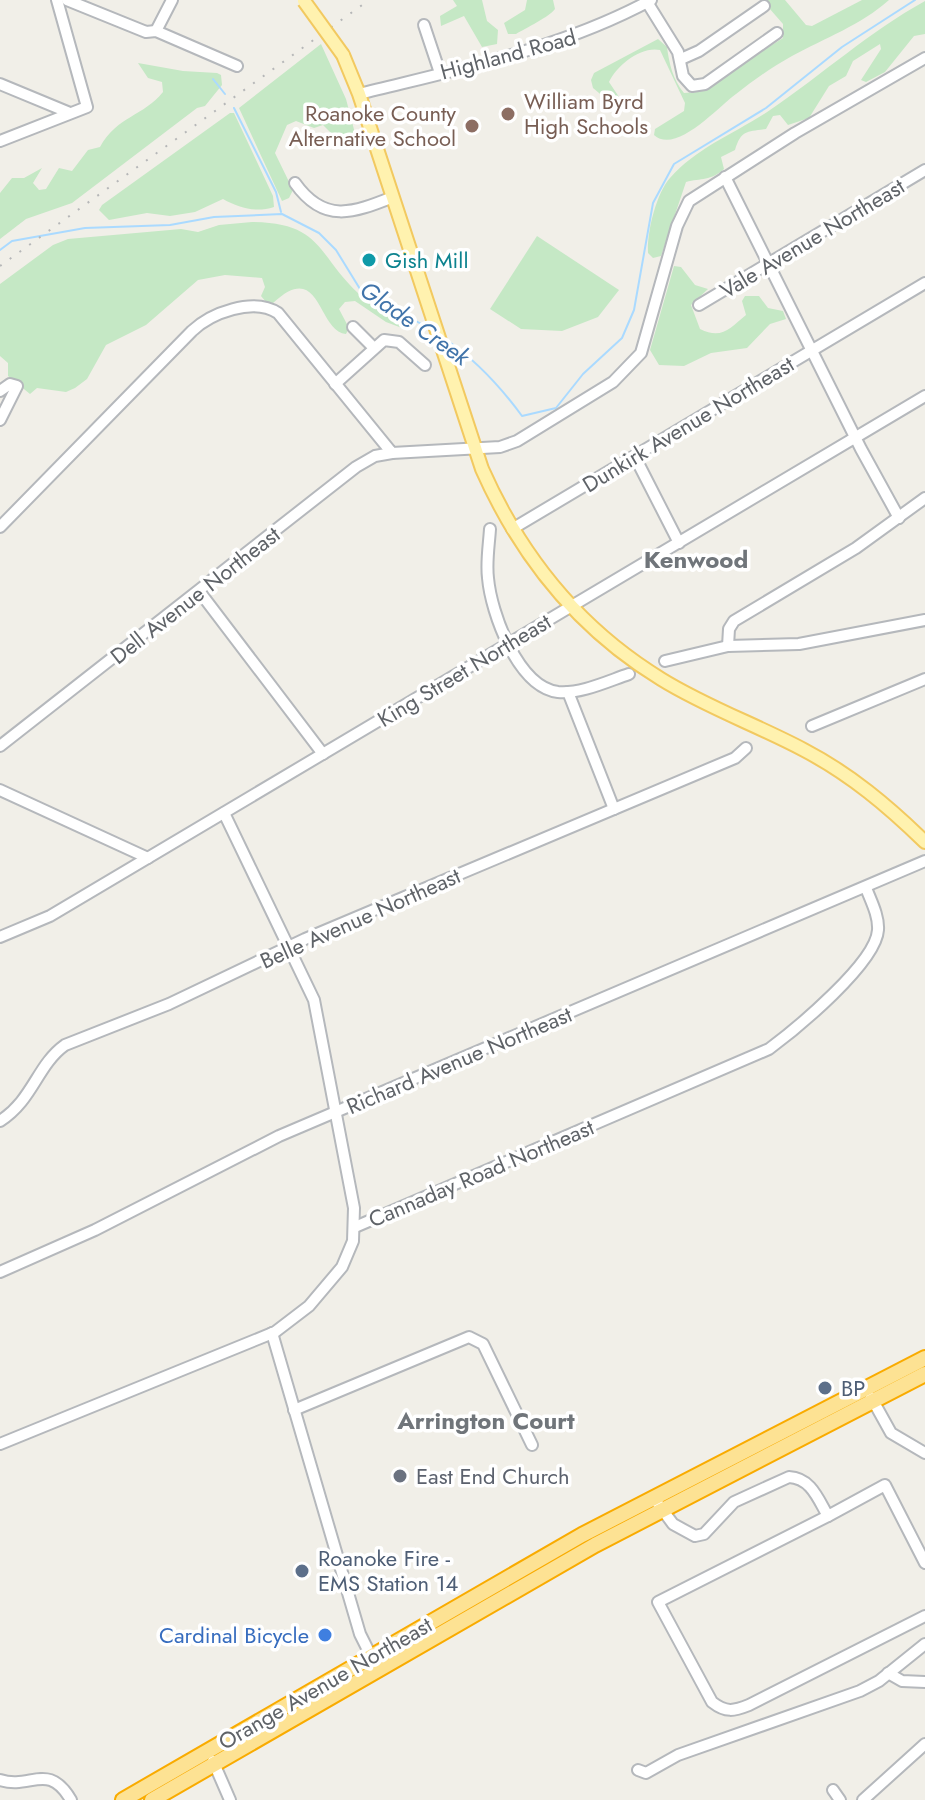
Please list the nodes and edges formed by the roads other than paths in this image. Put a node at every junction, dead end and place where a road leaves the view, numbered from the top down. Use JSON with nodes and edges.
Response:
{"nodes":[{"id":1,"x":57,"y":0,"type":"edge"},
{"id":2,"x":67,"y":0,"type":"edge"},
{"id":3,"x":172,"y":0,"type":"edge"},
{"id":4,"x":304,"y":1,"type":"edge"},
{"id":5,"x":649,"y":1,"type":"edge"},
{"id":6,"x":764,"y":6,"type":"dead end"},
{"id":7,"x":424,"y":25,"type":"dead end"},
{"id":8,"x":156,"y":31,"type":"junction"},
{"id":9,"x":777,"y":33,"type":"dead end"},
{"id":10,"x":925,"y":58,"type":"edge"},
{"id":11,"x":681,"y":59,"type":"junction"},
{"id":12,"x":237,"y":66,"type":"dead end"},
{"id":13,"x":440,"y":73,"type":"junction"},
{"id":14,"x":0,"y":84,"type":"edge"},
{"id":15,"x":359,"y":94,"type":"junction"},
{"id":16,"x":70,"y":113,"type":"junction"},
{"id":17,"x":0,"y":141,"type":"edge"},
{"id":18,"x":925,"y":170,"type":"edge"},
{"id":19,"x":725,"y":177,"type":"junction"},
{"id":20,"x":295,"y":183,"type":"dead end"},
{"id":21,"x":393,"y":197,"type":"junction"},
{"id":22,"x":768,"y":263,"type":"junction"},
{"id":23,"x":925,"y":283,"type":"edge"},
{"id":24,"x":699,"y":305,"type":"dead end"},
{"id":25,"x":353,"y":327,"type":"dead end"},
{"id":26,"x":373,"y":347,"type":"junction"},
{"id":27,"x":811,"y":350,"type":"junction"},
{"id":28,"x":425,"y":365,"type":"dead end"},
{"id":29,"x":335,"y":384,"type":"junction"},
{"id":30,"x":2,"y":389,"type":"edge"},
{"id":31,"x":925,"y":396,"type":"edge"},
{"id":32,"x":0,"y":420,"type":"edge"},
{"id":33,"x":855,"y":437,"type":"junction"},
{"id":34,"x":475,"y":449,"type":"junction"},
{"id":35,"x":392,"y":453,"type":"junction"},
{"id":36,"x":635,"y":457,"type":"junction"},
{"id":37,"x":925,"y":498,"type":"edge"},
{"id":38,"x":899,"y":518,"type":"junction"},
{"id":39,"x":0,"y":527,"type":"edge"},
{"id":40,"x":490,"y":529,"type":"dead end"},
{"id":41,"x":512,"y":529,"type":"junction"},
{"id":42,"x":679,"y":543,"type":"junction"},
{"id":43,"x":199,"y":591,"type":"junction"},
{"id":44,"x":571,"y":607,"type":"junction"},
{"id":45,"x":925,"y":620,"type":"edge"},
{"id":46,"x":508,"y":642,"type":"junction"},
{"id":47,"x":728,"y":646,"type":"junction"},
{"id":48,"x":665,"y":661,"type":"dead end"},
{"id":49,"x":629,"y":674,"type":"dead end"},
{"id":50,"x":925,"y":679,"type":"edge"},
{"id":51,"x":568,"y":692,"type":"junction"},
{"id":52,"x":812,"y":726,"type":"dead end"},
{"id":53,"x":0,"y":746,"type":"edge"},
{"id":54,"x":746,"y":748,"type":"dead end"},
{"id":55,"x":323,"y":754,"type":"junction"},
{"id":56,"x":0,"y":790,"type":"edge"},
{"id":57,"x":614,"y":809,"type":"junction"},
{"id":58,"x":224,"y":813,"type":"junction"},
{"id":59,"x":925,"y":842,"type":"edge"},
{"id":60,"x":148,"y":858,"type":"junction"},
{"id":61,"x":925,"y":861,"type":"edge"},
{"id":62,"x":866,"y":888,"type":"junction"},
{"id":63,"x":0,"y":937,"type":"edge"},
{"id":64,"x":288,"y":947,"type":"junction"},
{"id":65,"x":336,"y":1112,"type":"junction"},
{"id":66,"x":0,"y":1121,"type":"edge"},
{"id":67,"x":355,"y":1227,"type":"junction"},
{"id":68,"x":0,"y":1272,"type":"edge"},
{"id":69,"x":272,"y":1333,"type":"junction"},
{"id":70,"x":925,"y":1358,"type":"edge"},
{"id":71,"x":925,"y":1374,"type":"edge"},
{"id":72,"x":870,"y":1394,"type":"junction"},
{"id":73,"x":294,"y":1410,"type":"junction"},
{"id":74,"x":0,"y":1444,"type":"edge"},
{"id":75,"x":532,"y":1445,"type":"dead end"},
{"id":76,"x":925,"y":1453,"type":"edge"},
{"id":77,"x":658,"y":1504,"type":"junction"},
{"id":78,"x":828,"y":1516,"type":"junction"},
{"id":79,"x":922,"y":1550,"type":"edge"},
{"id":80,"x":925,"y":1563,"type":"edge"},
{"id":81,"x":925,"y":1616,"type":"edge"},
{"id":82,"x":925,"y":1644,"type":"edge"},
{"id":83,"x":374,"y":1663,"type":"junction"},
{"id":84,"x":888,"y":1673,"type":"junction"},
{"id":85,"x":925,"y":1682,"type":"edge"},
{"id":86,"x":925,"y":1744,"type":"edge"},
{"id":87,"x":212,"y":1757,"type":"junction"},
{"id":88,"x":638,"y":1770,"type":"dead end"},
{"id":89,"x":0,"y":1780,"type":"edge"},
{"id":90,"x":833,"y":1790,"type":"dead end"},
{"id":91,"x":71,"y":1800,"type":"edge"},
{"id":92,"x":123,"y":1800,"type":"edge"},
{"id":93,"x":152,"y":1800,"type":"edge"},
{"id":94,"x":230,"y":1800,"type":"edge"},
{"id":95,"x":840,"y":1800,"type":"edge"},
{"id":96,"x":863,"y":1800,"type":"edge"}],
"edges":[{"from":1,"to":16,"type":"street"},
{"from":2,"to":8,"type":"street"},
{"from":3,"to":8,"type":"street"},
{"from":4,"to":15,"type":"main road","bridge":true},
{"from":5,"to":11,"type":"street"},
{"from":5,"to":13,"type":"street","name":"Highland Road"},
{"from":6,"to":11,"type":"street"},
{"from":7,"to":13,"type":"street"},
{"from":8,"to":12,"type":"street"},
{"from":9,"to":11,"type":"street"},
{"from":10,"to":19,"type":"street"},
{"from":13,"to":15,"type":"street","name":"Highland Road"},
{"from":14,"to":16,"type":"street"},
{"from":15,"to":21,"type":"main road"},
{"from":16,"to":17,"type":"street"},
{"from":18,"to":22,"type":"street","name":"Vale Avenue Northeast"},
{"from":19,"to":22,"type":"street"},
{"from":19,"to":34,"type":"street"},
{"from":20,"to":21,"type":"street"},
{"from":21,"to":34,"type":"main road"},
{"from":22,"to":24,"type":"street","name":"Vale Avenue Northeast"},
{"from":22,"to":27,"type":"street"},
{"from":23,"to":27,"type":"street","name":"Dunkirk Avenue Northeast"},
{"from":25,"to":26,"type":"street"},
{"from":26,"to":28,"type":"street"},
{"from":26,"to":29,"type":"street"},
{"from":27,"to":33,"type":"street"},
{"from":27,"to":36,"type":"street","name":"Dunkirk Avenue Northeast"},
{"from":29,"to":35,"type":"street"},
{"from":29,"to":39,"type":"street"},
{"from":30,"to":32,"type":"street"},
{"from":31,"to":33,"type":"street","name":"King Street Northeast"},
{"from":33,"to":38,"type":"street"},
{"from":33,"to":42,"type":"street","name":"King Street Northeast"},
{"from":34,"to":35,"type":"street","name":"Dell Avenue Northeast"},
{"from":34,"to":41,"type":"main road"},
{"from":35,"to":43,"type":"street","name":"Dell Avenue Northeast"},
{"from":36,"to":41,"type":"street","name":"Dunkirk Avenue Northeast"},
{"from":36,"to":42,"type":"street"},
{"from":37,"to":38,"type":"street"},
{"from":38,"to":47,"type":"street"},
{"from":40,"to":46,"type":"street"},
{"from":41,"to":44,"type":"main road"},
{"from":42,"to":44,"type":"street","name":"King Street Northeast"},
{"from":43,"to":53,"type":"street","name":"Dell Avenue Northeast"},
{"from":43,"to":55,"type":"street"},
{"from":44,"to":46,"type":"street","name":"King Street Northeast"},
{"from":44,"to":59,"type":"main road"},
{"from":45,"to":47,"type":"street"},
{"from":46,"to":51,"type":"street"},
{"from":46,"to":55,"type":"street","name":"King Street Northeast"},
{"from":47,"to":48,"type":"street"},
{"from":49,"to":51,"type":"street"},
{"from":50,"to":52,"type":"street"},
{"from":51,"to":57,"type":"street"},
{"from":54,"to":57,"type":"street","name":"Belle Avenue Northeast"},
{"from":55,"to":58,"type":"street","name":"King Street Northeast"},
{"from":56,"to":60,"type":"street"},
{"from":57,"to":64,"type":"street","name":"Belle Avenue Northeast"},
{"from":58,"to":60,"type":"street","name":"King Street Northeast"},
{"from":58,"to":64,"type":"street"},
{"from":60,"to":63,"type":"street","name":"King Street Northeast"},
{"from":61,"to":62,"type":"street","name":"Richard Avenue Northeast"},
{"from":62,"to":65,"type":"street","name":"Richard Avenue Northeast"},
{"from":62,"to":67,"type":"street","name":"Cannaday Road Northeast"},
{"from":64,"to":65,"type":"street"},
{"from":64,"to":66,"type":"street","name":"Belle Avenue Northeast"},
{"from":65,"to":67,"type":"street"},
{"from":65,"to":68,"type":"street","name":"Richard Avenue Northeast"},
{"from":67,"to":69,"type":"street","name":"Cannaday Road Northeast"},
{"from":69,"to":73,"type":"street"},
{"from":69,"to":74,"type":"street","name":"Cannaday Road Northeast"},
{"from":70,"to":72,"type":"highway","name":"Orange Avenue Northeast"},
{"from":71,"to":72,"type":"highway","name":"Orange Avenue Northeast"},
{"from":72,"to":76,"type":"street"},
{"from":72,"to":77,"type":"highway","name":"Orange Avenue Northeast"},
{"from":73,"to":75,"type":"street"},
{"from":73,"to":83,"type":"street"},
{"from":77,"to":78,"type":"street"},
{"from":77,"to":83,"type":"highway","name":"Orange Avenue Northeast"},
{"from":78,"to":79,"type":"street"},
{"from":78,"to":81,"type":"street"},
{"from":79,"to":80,"type":"street"},
{"from":82,"to":84,"type":"street"},
{"from":83,"to":87,"type":"highway","name":"Orange Avenue Northeast"},
{"from":84,"to":85,"type":"street"},
{"from":84,"to":88,"type":"street"},
{"from":86,"to":96,"type":"street"},
{"from":87,"to":92,"type":"highway","name":"Orange Avenue Northeast"},
{"from":87,"to":93,"type":"highway","name":"Orange Avenue Northeast"},
{"from":87,"to":94,"type":"street"},
{"from":89,"to":91,"type":"street"},
{"from":90,"to":95,"type":"street"}]}
